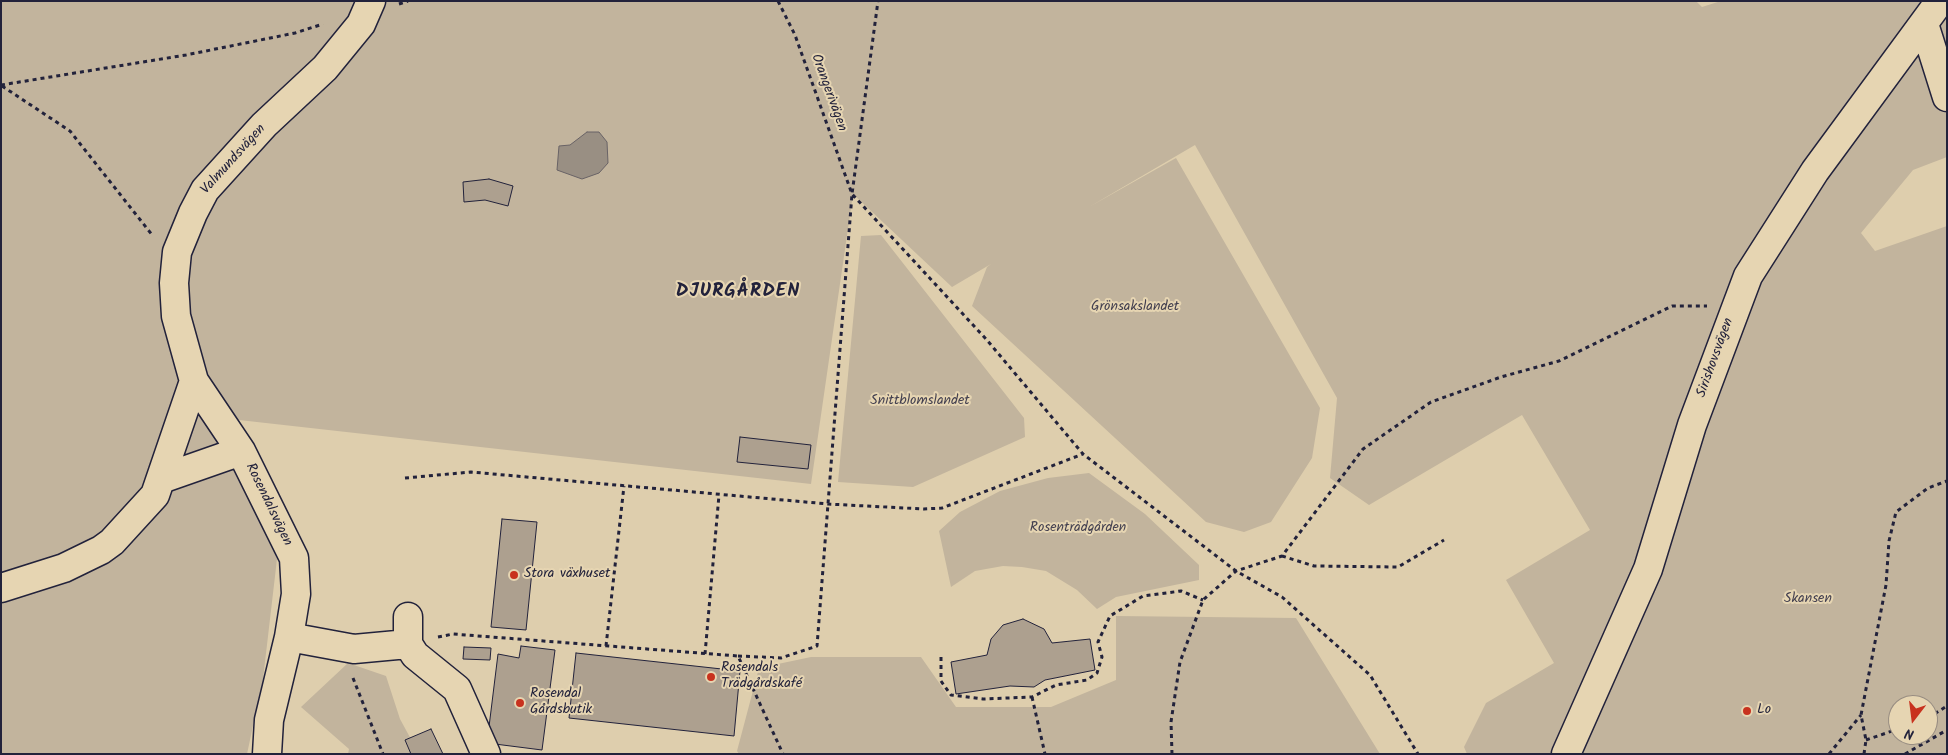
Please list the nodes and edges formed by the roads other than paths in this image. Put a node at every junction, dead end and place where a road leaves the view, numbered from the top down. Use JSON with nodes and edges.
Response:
{"nodes":[{"id":1,"x":1940,"y":1,"type":"edge"},
{"id":2,"x":370,"y":6,"type":"edge"},
{"id":3,"x":1924,"y":24,"type":"junction"},
{"id":4,"x":1947,"y":97,"type":"edge"},
{"id":5,"x":194,"y":381,"type":"junction"},
{"id":6,"x":241,"y":451,"type":"junction"},
{"id":7,"x":161,"y":479,"type":"junction"},
{"id":8,"x":1,"y":588,"type":"edge"},
{"id":9,"x":289,"y":636,"type":"junction"},
{"id":10,"x":267,"y":754,"type":"edge"},
{"id":11,"x":486,"y":754,"type":"edge"},
{"id":12,"x":1566,"y":754,"type":"edge"}],
"edges":[{"from":1,"to":3,"type":"street","name":"Sirishovsvägen"},
{"from":2,"to":5,"type":"street","name":"Valmundsvägen"},
{"from":3,"to":4,"type":"street"},
{"from":3,"to":12,"type":"street","name":"Sirishovsvägen"},
{"from":5,"to":6,"type":"street","name":"Valmundsvägen"},
{"from":5,"to":7,"type":"street"},
{"from":6,"to":7,"type":"street","name":"Rosendalsvägen"},
{"from":6,"to":9,"type":"street","name":"Rosendalsvägen"},
{"from":7,"to":8,"type":"street"},
{"from":9,"to":10,"type":"street","name":"Rosendalsvägen"},
{"from":9,"to":11,"type":"street"}]}
